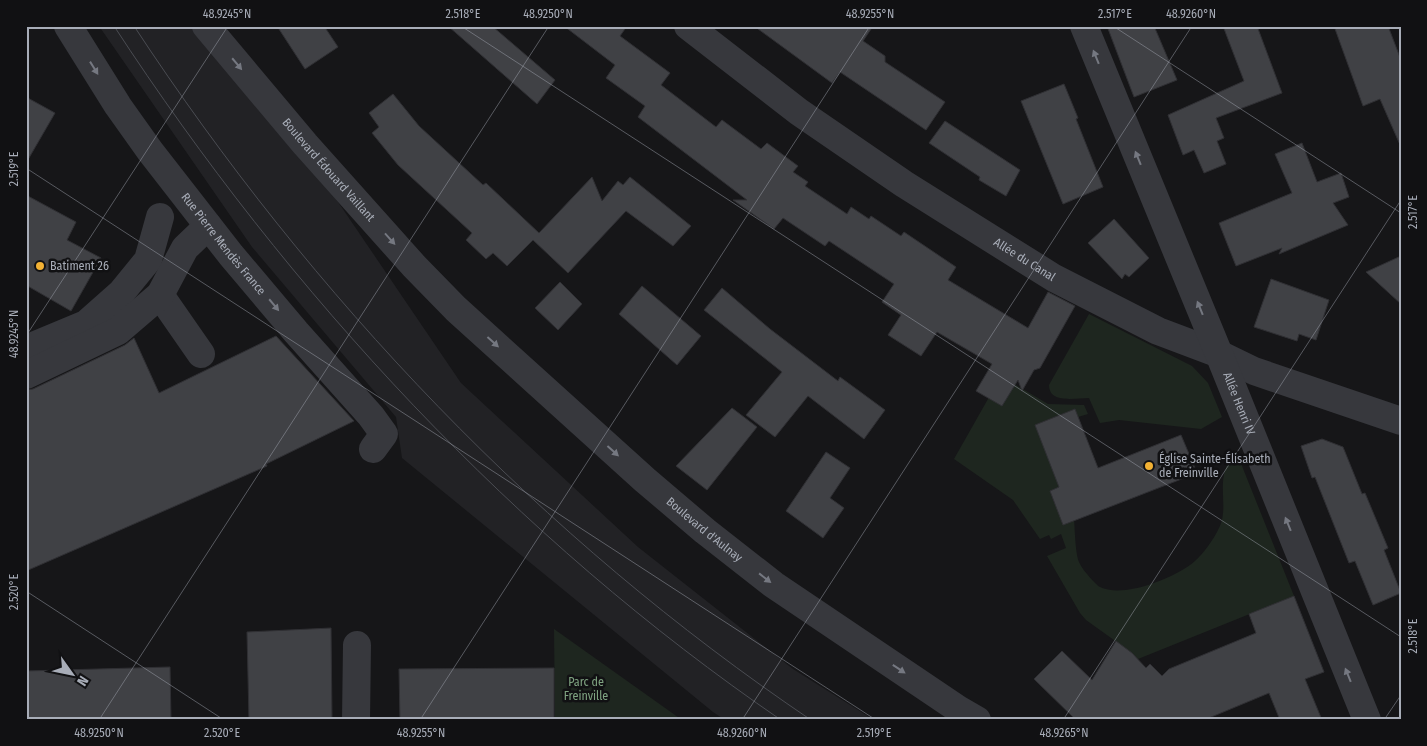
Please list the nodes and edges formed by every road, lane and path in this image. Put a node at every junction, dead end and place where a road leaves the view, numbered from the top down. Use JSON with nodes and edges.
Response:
{"nodes":[{"id":1,"x":68,"y":26,"type":"edge"},
{"id":2,"x":206,"y":26,"type":"edge"},
{"id":3,"x":688,"y":26,"type":"edge"},
{"id":4,"x":1084,"y":26,"type":"edge"},
{"id":5,"x":160,"y":217,"type":"dead end"},
{"id":6,"x":208,"y":226,"type":"junction"},
{"id":7,"x":160,"y":294,"type":"junction"},
{"id":8,"x":456,"y":310,"type":"joint"},
{"id":9,"x":27,"y":353,"type":"edge"},
{"id":10,"x":201,"y":354,"type":"dead end"},
{"id":11,"x":1219,"y":354,"type":"junction"},
{"id":12,"x":1401,"y":421,"type":"edge"},
{"id":13,"x":373,"y":449,"type":"dead end"},
{"id":14,"x":356,"y":645,"type":"dead end"},
{"id":15,"x":356,"y":720,"type":"edge"},
{"id":16,"x":977,"y":720,"type":"edge"},
{"id":17,"x":1367,"y":720,"type":"edge"}],
"edges":[{"from":1,"to":6,"type":"street","name":"Rue Pierre Mendès France","one_way":true},
{"from":2,"to":8,"type":"street","name":"Boulevard Édouard Vaillant","one_way":true},
{"from":3,"to":11,"type":"street","name":"Allée du Canal"},
{"from":11,"to":4,"type":"street","name":"Allée Henri IV","one_way":true},
{"from":5,"to":9,"type":"street"},
{"from":6,"to":7,"type":"street"},
{"from":6,"to":13,"type":"street","name":"Rue Pierre Mendès France","one_way":true},
{"from":7,"to":9,"type":"street"},
{"from":7,"to":10,"type":"street"},
{"from":8,"to":16,"type":"street","name":"Boulevard d'Aulnay","one_way":true},
{"from":11,"to":12,"type":"street","name":"Allée du Canal"},
{"from":17,"to":11,"type":"street","name":"Allée Henri IV","one_way":true},
{"from":14,"to":15,"type":"street"}]}
